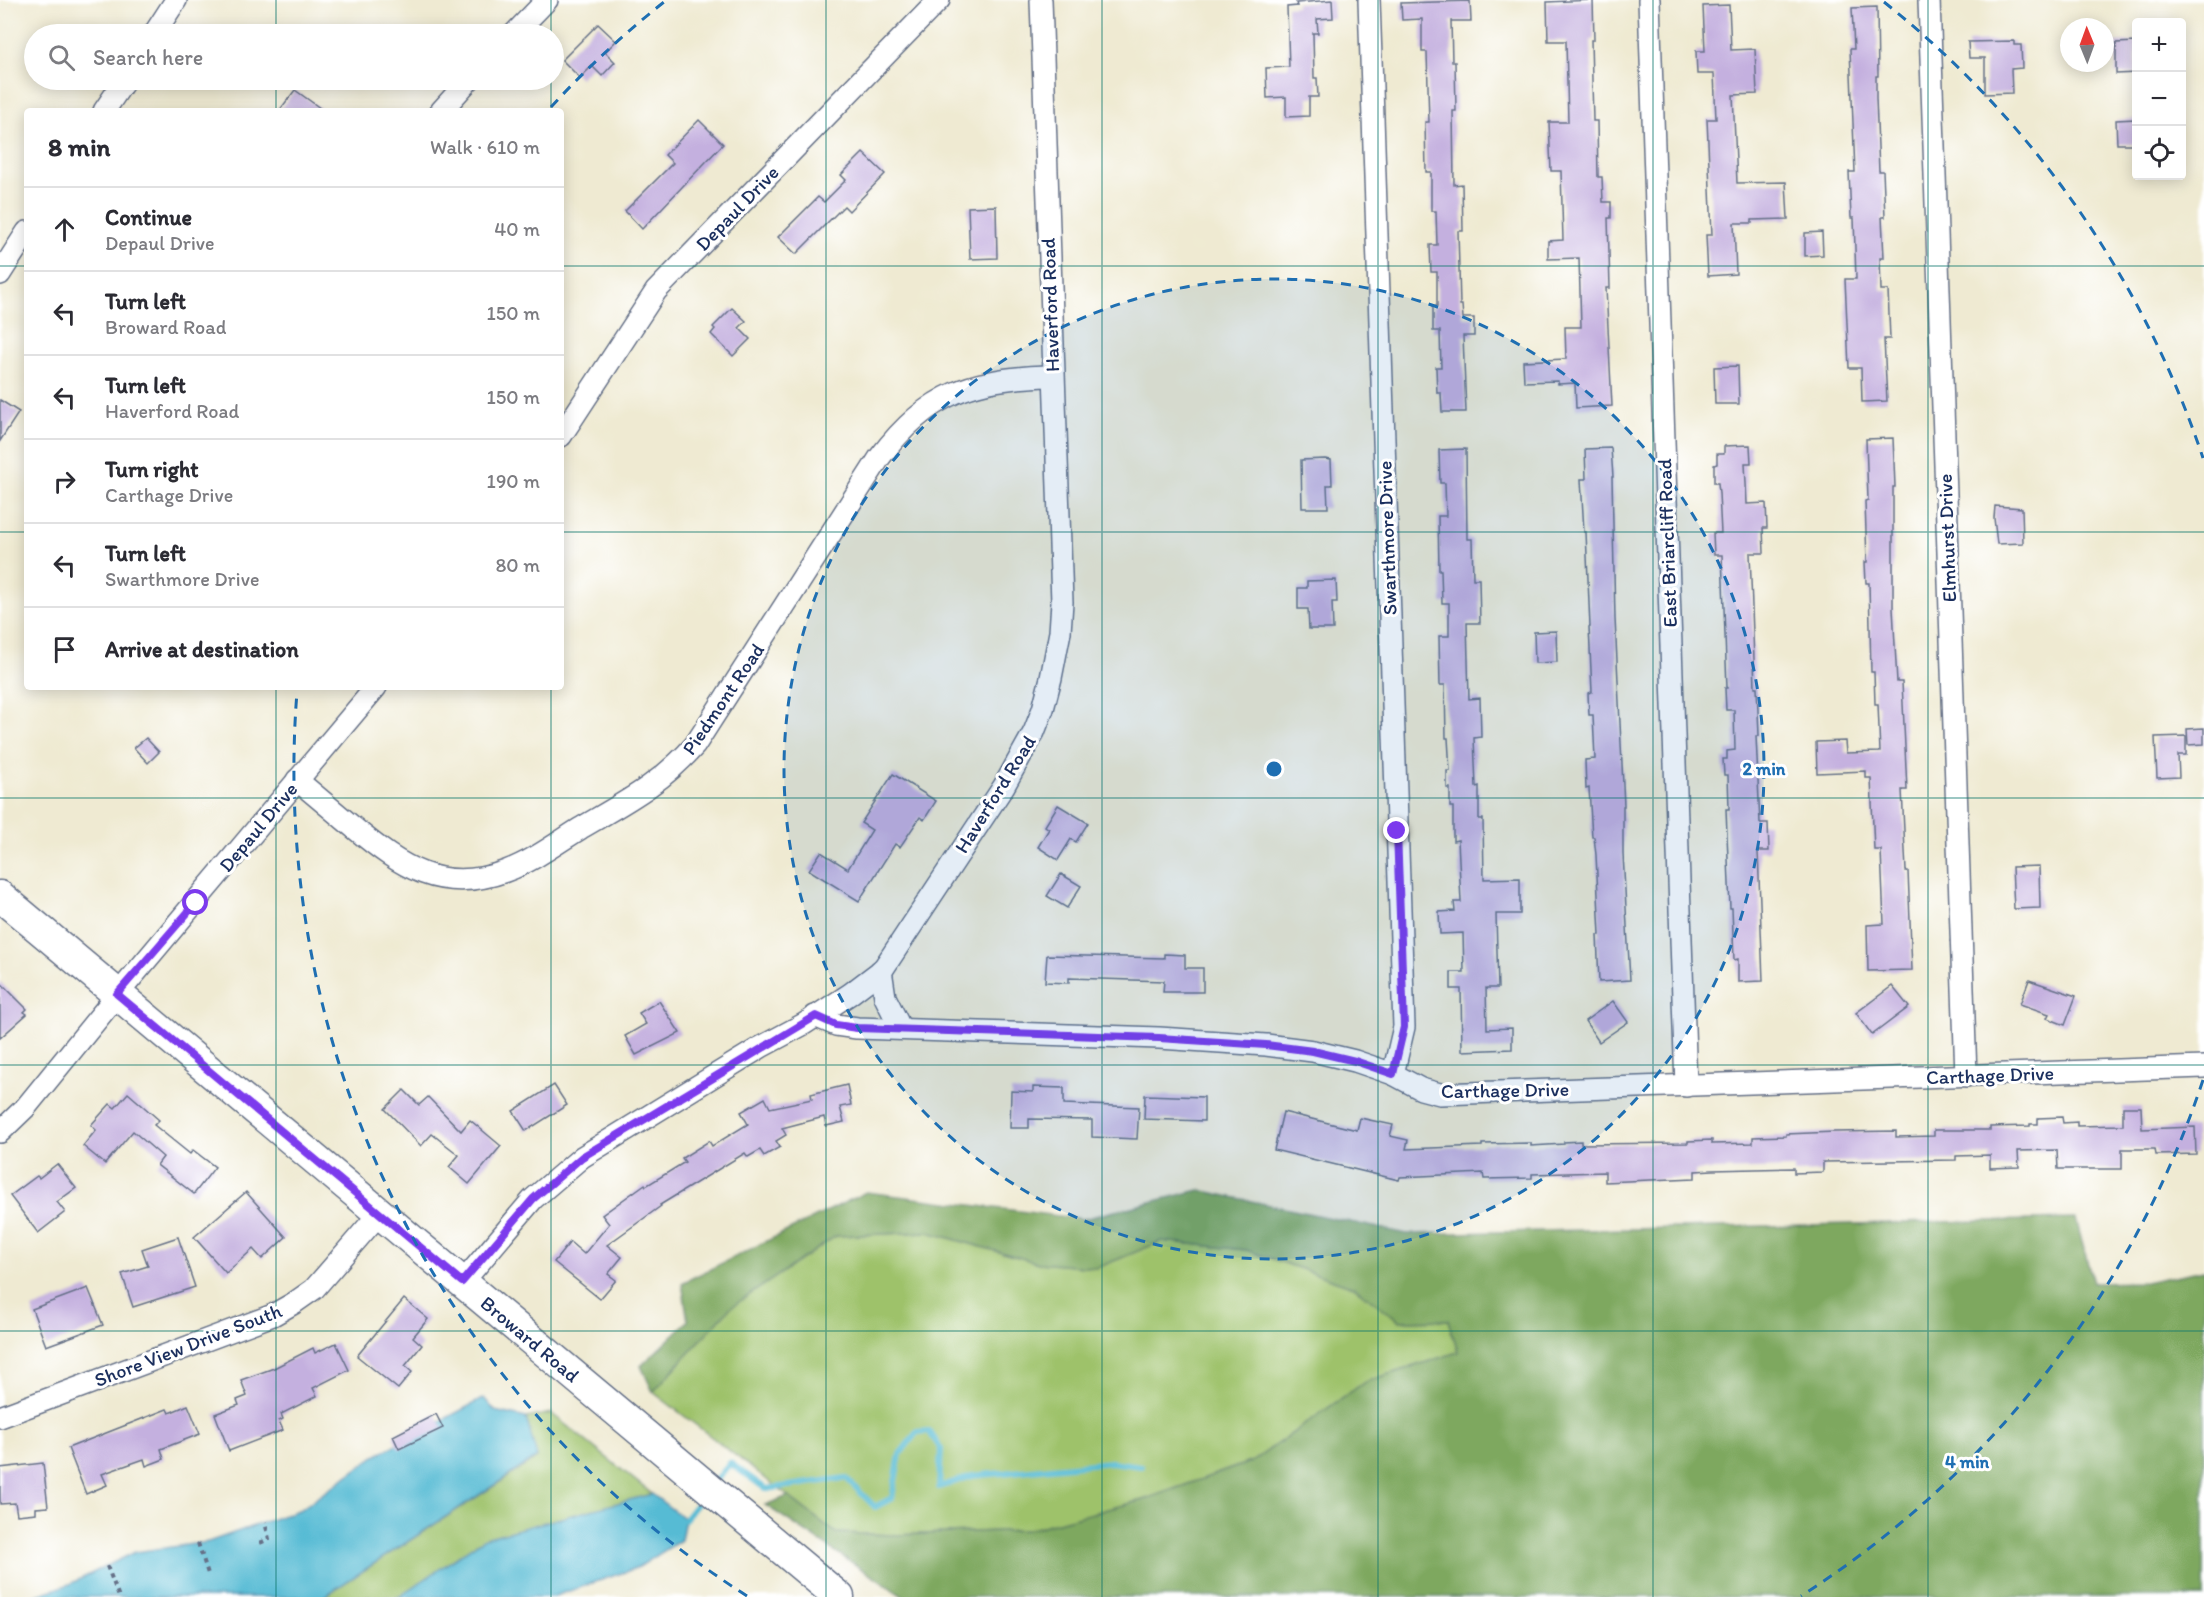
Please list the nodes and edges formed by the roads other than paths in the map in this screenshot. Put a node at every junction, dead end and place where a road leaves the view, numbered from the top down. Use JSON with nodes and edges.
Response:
{"nodes":[{"id":1,"x":176,"y":0,"type":"edge"},
{"id":2,"x":547,"y":0,"type":"edge"},
{"id":3,"x":939,"y":0,"type":"edge"},
{"id":4,"x":1041,"y":0,"type":"edge"},
{"id":5,"x":1369,"y":0,"type":"edge"},
{"id":6,"x":1649,"y":0,"type":"edge"},
{"id":7,"x":1929,"y":0,"type":"edge"},
{"id":8,"x":160,"y":24,"type":"edge"},
{"id":9,"x":524,"y":24,"type":"edge"},
{"id":10,"x":118,"y":90,"type":"edge"},
{"id":11,"x":460,"y":90,"type":"edge"},
{"id":12,"x":106,"y":108,"type":"edge"},
{"id":13,"x":444,"y":108,"type":"edge"},
{"id":14,"x":24,"y":237,"type":"edge"},
{"id":15,"x":0,"y":274,"type":"edge"},
{"id":16,"x":1053,"y":376,"type":"junction"},
{"id":17,"x":564,"y":431,"type":"edge"},
{"id":18,"x":373,"y":690,"type":"edge"},
{"id":19,"x":297,"y":780,"type":"junction"},
{"id":20,"x":0,"y":896,"type":"edge"},
{"id":21,"x":881,"y":970,"type":"junction"},
{"id":22,"x":117,"y":994,"type":"junction"},
{"id":23,"x":816,"y":1016,"type":"junction"},
{"id":24,"x":901,"y":1029,"type":"junction"},
{"id":25,"x":2204,"y":1067,"type":"edge"},
{"id":26,"x":1393,"y":1074,"type":"junction"},
{"id":27,"x":1966,"y":1076,"type":"junction"},
{"id":28,"x":1686,"y":1086,"type":"junction"},
{"id":29,"x":0,"y":1132,"type":"edge"},
{"id":30,"x":379,"y":1214,"type":"junction"},
{"id":31,"x":462,"y":1282,"type":"junction"},
{"id":32,"x":0,"y":1418,"type":"edge"},
{"id":33,"x":839,"y":1597,"type":"edge"}],
"edges":[{"from":1,"to":8,"type":"street"},
{"from":2,"to":9,"type":"street"},
{"from":3,"to":17,"type":"street","name":"Depaul Drive"},
{"from":4,"to":16,"type":"street","name":"Haverford Road"},
{"from":5,"to":26,"type":"street","name":"Swarthmore Drive"},
{"from":6,"to":28,"type":"street","name":"East Briarcliff Road"},
{"from":7,"to":27,"type":"street","name":"Elmhurst Drive"},
{"from":10,"to":12,"type":"street"},
{"from":11,"to":13,"type":"street"},
{"from":14,"to":15,"type":"street"},
{"from":16,"to":19,"type":"street","name":"Piedmont Road"},
{"from":16,"to":21,"type":"street","name":"Haverford Road"},
{"from":18,"to":19,"type":"street","name":"Depaul Drive"},
{"from":19,"to":22,"type":"street","name":"Depaul Drive"},
{"from":20,"to":22,"type":"main road","name":"Broward Road"},
{"from":21,"to":23,"type":"street","name":"Haverford Road"},
{"from":21,"to":24,"type":"street"},
{"from":22,"to":29,"type":"street","name":"Depaul Drive"},
{"from":22,"to":30,"type":"main road","name":"Broward Road"},
{"from":23,"to":24,"type":"street","name":"Carthage Drive"},
{"from":23,"to":31,"type":"street","name":"Haverford Road"},
{"from":24,"to":26,"type":"street","name":"Carthage Drive"},
{"from":25,"to":27,"type":"street","name":"Carthage Drive"},
{"from":26,"to":28,"type":"street","name":"Carthage Drive"},
{"from":27,"to":28,"type":"street","name":"Carthage Drive"},
{"from":30,"to":31,"type":"main road","name":"Broward Road"},
{"from":30,"to":32,"type":"street","name":"Shore View Drive South"},
{"from":31,"to":33,"type":"main road","name":"Broward Road"}]}
